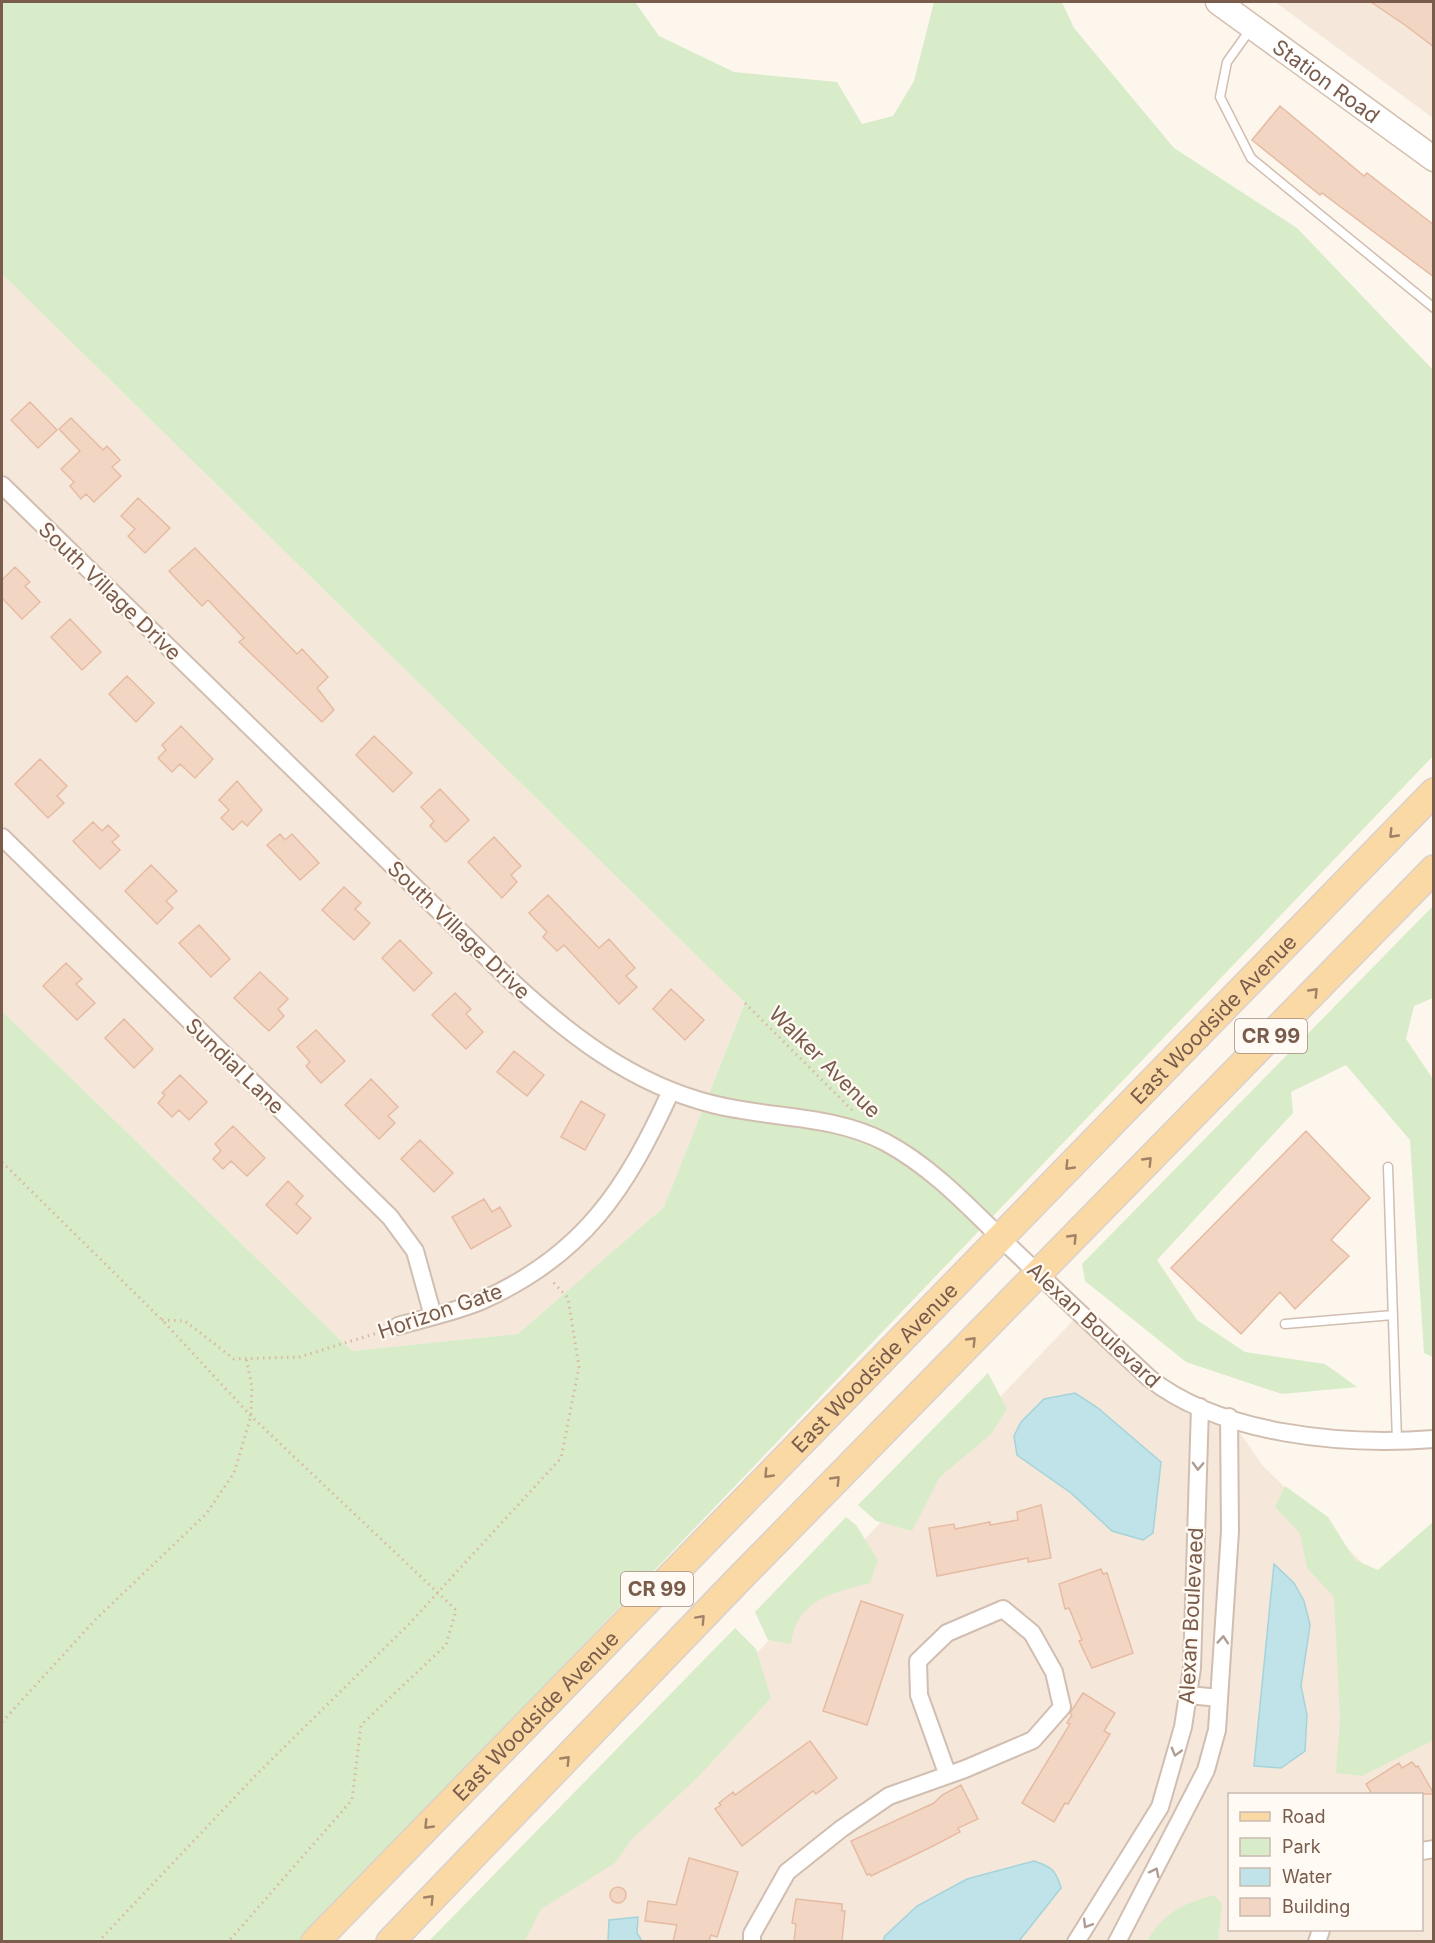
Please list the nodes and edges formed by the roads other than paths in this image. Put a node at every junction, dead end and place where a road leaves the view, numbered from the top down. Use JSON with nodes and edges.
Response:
{"nodes":[{"id":1,"x":1218,"y":2,"type":"edge"},
{"id":2,"x":1253,"y":26,"type":"junction"},
{"id":3,"x":1434,"y":159,"type":"edge"},
{"id":4,"x":1434,"y":308,"type":"edge"},
{"id":5,"x":2,"y":485,"type":"edge"},
{"id":6,"x":1434,"y":792,"type":"edge"},
{"id":7,"x":2,"y":837,"type":"edge"},
{"id":8,"x":1434,"y":869,"type":"edge"},
{"id":9,"x":671,"y":1091,"type":"junction"},
{"id":10,"x":1388,"y":1167,"type":"dead end"},
{"id":11,"x":999,"y":1236,"type":"junction"},
{"id":12,"x":1038,"y":1274,"type":"junction"},
{"id":13,"x":1393,"y":1315,"type":"junction"},
{"id":14,"x":433,"y":1316,"type":"junction"},
{"id":15,"x":1285,"y":1324,"type":"dead end"},
{"id":16,"x":398,"y":1326,"type":"road end"},
{"id":17,"x":1200,"y":1407,"type":"junction"},
{"id":18,"x":1228,"y":1417,"type":"junction"},
{"id":19,"x":1434,"y":1439,"type":"edge"},
{"id":20,"x":1397,"y":1442,"type":"junction"},
{"id":21,"x":1188,"y":1695,"type":"junction"},
{"id":22,"x":1219,"y":1698,"type":"junction"},
{"id":23,"x":947,"y":1773,"type":"junction"},
{"id":24,"x":315,"y":1941,"type":"edge"},
{"id":25,"x":390,"y":1941,"type":"edge"},
{"id":26,"x":752,"y":1941,"type":"edge"},
{"id":27,"x":1076,"y":1941,"type":"edge"},
{"id":28,"x":1117,"y":1941,"type":"edge"}],
"edges":[{"from":1,"to":2,"type":"main road","name":"Station Road"},
{"from":2,"to":3,"type":"main road","name":"Station Road"},
{"from":2,"to":4,"type":"lane"},
{"from":5,"to":9,"type":"street","name":"South Village Drive"},
{"from":6,"to":11,"type":"main road","name":"East Woodside Avenue","number":"CR 99","one_way":true},
{"from":7,"to":14,"type":"street","name":"Sundial Lane"},
{"from":12,"to":8,"type":"main road","number":"CR 99","one_way":true},
{"from":9,"to":11,"type":"street","name":"South Village Drive"},
{"from":9,"to":14,"type":"street","name":"Horizon Gate"},
{"from":10,"to":13,"type":"lane"},
{"from":11,"to":12,"type":"street","name":"Alexan Boulevard"},
{"from":11,"to":24,"type":"main road","name":"East Woodside Avenue","number":"CR 99","one_way":true},
{"from":12,"to":17,"type":"street","name":"Alexan Boulevard"},
{"from":25,"to":12,"type":"main road","number":"CR 99","one_way":true},
{"from":13,"to":15,"type":"lane"},
{"from":13,"to":20,"type":"lane"},
{"from":14,"to":16,"type":"street","name":"Horizon Gate"},
{"from":17,"to":18,"type":"street","name":"Alexan Boulevard"},
{"from":17,"to":21,"type":"street","name":"Alexan Boulevaed","one_way":true},
{"from":18,"to":20,"type":"street","name":"Alexan Boulevard"},
{"from":22,"to":18,"type":"street","name":"Alexan Boulevaed","one_way":true},
{"from":19,"to":20,"type":"street","name":"Alexan Boulevard"},
{"from":21,"to":22,"type":"street"},
{"from":21,"to":27,"type":"street","name":"Alexan Boulevaed","one_way":true},
{"from":28,"to":22,"type":"street","name":"Alexan Boulevaed","one_way":true},
{"from":23,"to":23,"type":"street"},
{"from":23,"to":26,"type":"street"}]}
